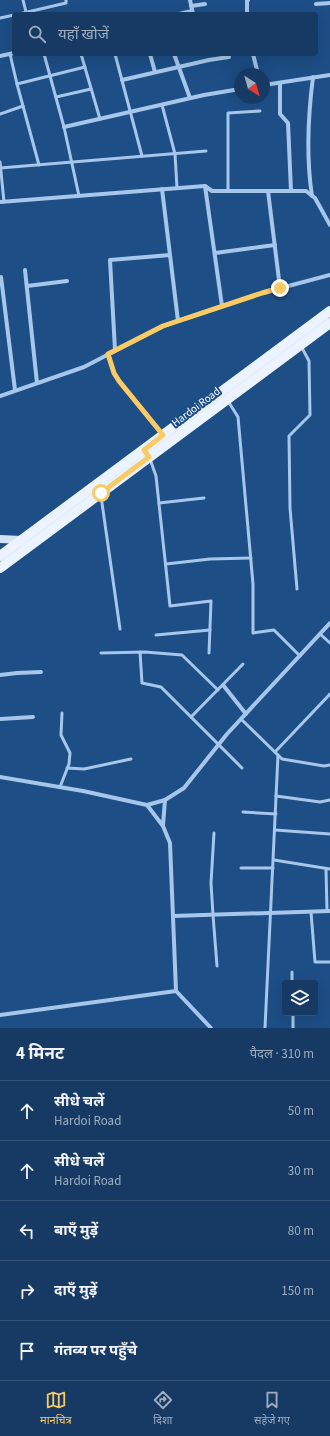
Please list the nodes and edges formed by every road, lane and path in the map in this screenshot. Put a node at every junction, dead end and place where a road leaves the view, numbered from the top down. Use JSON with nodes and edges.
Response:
{"nodes":[{"id":1,"x":23,"y":0,"type":"edge"},
{"id":2,"x":66,"y":0,"type":"edge"},
{"id":3,"x":190,"y":0,"type":"edge"},
{"id":4,"x":248,"y":0,"type":"edge"},
{"id":5,"x":330,"y":3,"type":"edge"},
{"id":6,"x":205,"y":4,"type":"dead end"},
{"id":7,"x":316,"y":4,"type":"dead end"},
{"id":8,"x":191,"y":6,"type":"junction"},
{"id":9,"x":26,"y":12,"type":"joint"},
{"id":10,"x":193,"y":12,"type":"edge"},
{"id":11,"x":247,"y":12,"type":"edge"},
{"id":12,"x":12,"y":15,"type":"edge"},
{"id":13,"x":0,"y":18,"type":"edge"},
{"id":14,"x":12,"y":53,"type":"edge"},
{"id":15,"x":0,"y":56,"type":"edge"},
{"id":16,"x":12,"y":56,"type":"edge"},
{"id":17,"x":44,"y":56,"type":"edge"},
{"id":18,"x":82,"y":56,"type":"edge"},
{"id":19,"x":116,"y":56,"type":"edge"},
{"id":20,"x":151,"y":56,"type":"edge"},
{"id":21,"x":175,"y":56,"type":"edge"},
{"id":22,"x":208,"y":56,"type":"edge"},
{"id":23,"x":254,"y":56,"type":"edge"},
{"id":24,"x":229,"y":57,"type":"dead end"},
{"id":25,"x":209,"y":60,"type":"junction"},
{"id":26,"x":85,"y":66,"type":"junction"},
{"id":27,"x":179,"y":67,"type":"junction"},
{"id":28,"x":256,"y":68,"type":"edge"},
{"id":29,"x":155,"y":72,"type":"junction"},
{"id":30,"x":49,"y":75,"type":"junction"},
{"id":31,"x":330,"y":75,"type":"edge"},
{"id":32,"x":313,"y":77,"type":"junction"},
{"id":33,"x":122,"y":80,"type":"junction"},
{"id":34,"x":280,"y":83,"type":"junction"},
{"id":35,"x":17,"y":84,"type":"junction"},
{"id":36,"x":270,"y":84,"type":"edge"},
{"id":37,"x":91,"y":89,"type":"junction"},
{"id":38,"x":234,"y":90,"type":"edge"},
{"id":39,"x":56,"y":97,"type":"junction"},
{"id":40,"x":190,"y":98,"type":"junction"},
{"id":41,"x":162,"y":105,"type":"junction"},
{"id":42,"x":22,"y":106,"type":"junction"},
{"id":43,"x":260,"y":111,"type":"dead end"},
{"id":44,"x":131,"y":112,"type":"junction"},
{"id":45,"x":0,"y":114,"type":"edge"},
{"id":46,"x":100,"y":119,"type":"junction"},
{"id":47,"x":64,"y":127,"type":"junction"},
{"id":48,"x":206,"y":151,"type":"dead end"},
{"id":49,"x":175,"y":154,"type":"junction"},
{"id":50,"x":142,"y":156,"type":"junction"},
{"id":51,"x":0,"y":162,"type":"edge"},
{"id":52,"x":72,"y":162,"type":"junction"},
{"id":53,"x":38,"y":165,"type":"junction"},
{"id":54,"x":0,"y":168,"type":"edge"},
{"id":55,"x":205,"y":186,"type":"junction"},
{"id":56,"x":177,"y":188,"type":"junction"},
{"id":57,"x":162,"y":189,"type":"junction"},
{"id":58,"x":228,"y":191,"type":"junction"},
{"id":59,"x":268,"y":191,"type":"junction"},
{"id":60,"x":291,"y":191,"type":"junction"},
{"id":61,"x":79,"y":196,"type":"junction"},
{"id":62,"x":312,"y":196,"type":"junction"},
{"id":63,"x":2,"y":202,"type":"edge"},
{"id":64,"x":330,"y":225,"type":"edge"},
{"id":65,"x":275,"y":245,"type":"junction"},
{"id":66,"x":215,"y":253,"type":"junction"},
{"id":67,"x":170,"y":255,"type":"junction"},
{"id":68,"x":25,"y":270,"type":"dead end"},
{"id":69,"x":330,"y":275,"type":"edge"},
{"id":70,"x":1,"y":277,"type":"edge"},
{"id":71,"x":67,"y":281,"type":"dead end"},
{"id":72,"x":27,"y":286,"type":"junction"},
{"id":73,"x":280,"y":288,"type":"junction"},
{"id":74,"x":222,"y":306,"type":"junction"},
{"id":75,"x":330,"y":311,"type":"edge"},
{"id":76,"x":178,"y":321,"type":"junction"},
{"id":77,"x":330,"y":323,"type":"edge"},
{"id":78,"x":301,"y":344,"type":"junction"},
{"id":79,"x":115,"y":350,"type":"junction"},
{"id":80,"x":108,"y":354,"type":"junction"},
{"id":81,"x":37,"y":383,"type":"junction"},
{"id":82,"x":15,"y":390,"type":"junction"},
{"id":83,"x":0,"y":396,"type":"edge"},
{"id":84,"x":227,"y":399,"type":"junction"},
{"id":85,"x":163,"y":435,"type":"junction"},
{"id":86,"x":146,"y":453,"type":"junction"},
{"id":87,"x":101,"y":493,"type":"junction"},
{"id":88,"x":204,"y":498,"type":"dead end"},
{"id":89,"x":159,"y":503,"type":"junction"},
{"id":90,"x":0,"y":539,"type":"edge"},
{"id":91,"x":25,"y":543,"type":"junction"},
{"id":92,"x":0,"y":556,"type":"edge"},
{"id":93,"x":251,"y":558,"type":"junction"},
{"id":94,"x":166,"y":564,"type":"junction"},
{"id":95,"x":0,"y":568,"type":"edge"},
{"id":96,"x":297,"y":589,"type":"dead end"},
{"id":97,"x":330,"y":623,"type":"edge"},
{"id":98,"x":120,"y":629,"type":"dead end"},
{"id":99,"x":210,"y":630,"type":"junction"},
{"id":100,"x":320,"y":634,"type":"junction"},
{"id":101,"x":156,"y":635,"type":"dead end"},
{"id":102,"x":330,"y":643,"type":"edge"},
{"id":103,"x":140,"y":652,"type":"junction"},
{"id":104,"x":101,"y":653,"type":"dead end"},
{"id":105,"x":209,"y":653,"type":"dead end"},
{"id":106,"x":300,"y":656,"type":"junction"},
{"id":107,"x":243,"y":664,"type":"dead end"},
{"id":108,"x":41,"y":672,"type":"dead end"},
{"id":109,"x":0,"y":675,"type":"edge"},
{"id":110,"x":223,"y":685,"type":"junction"},
{"id":111,"x":218,"y":690,"type":"junction"},
{"id":112,"x":330,"y":694,"type":"edge"},
{"id":113,"x":62,"y":713,"type":"dead end"},
{"id":114,"x":246,"y":714,"type":"junction"},
{"id":115,"x":33,"y":717,"type":"dead end"},
{"id":116,"x":191,"y":717,"type":"junction"},
{"id":117,"x":0,"y":719,"type":"edge"},
{"id":118,"x":241,"y":719,"type":"junction"},
{"id":119,"x":218,"y":745,"type":"junction"},
{"id":120,"x":277,"y":753,"type":"junction"},
{"id":121,"x":131,"y":759,"type":"dead end"},
{"id":122,"x":330,"y":765,"type":"edge"},
{"id":123,"x":67,"y":768,"type":"junction"},
{"id":124,"x":242,"y":768,"type":"dead end"},
{"id":125,"x":0,"y":777,"type":"edge"},
{"id":126,"x":60,"y":787,"type":"junction"},
{"id":127,"x":276,"y":796,"type":"junction"},
{"id":128,"x":165,"y":800,"type":"junction"},
{"id":129,"x":330,"y":800,"type":"edge"},
{"id":130,"x":147,"y":805,"type":"junction"},
{"id":131,"x":243,"y":812,"type":"dead end"},
{"id":132,"x":276,"y":814,"type":"junction"},
{"id":133,"x":164,"y":826,"type":"junction"},
{"id":134,"x":275,"y":830,"type":"junction"},
{"id":135,"x":214,"y":833,"type":"dead end"},
{"id":136,"x":330,"y":834,"type":"edge"},
{"id":137,"x":274,"y":860,"type":"junction"},
{"id":138,"x":241,"y":868,"type":"dead end"},
{"id":139,"x":273,"y":868,"type":"junction"},
{"id":140,"x":330,"y":869,"type":"edge"},
{"id":141,"x":326,"y":870,"type":"junction"},
{"id":142,"x":328,"y":911,"type":"edge"},
{"id":143,"x":311,"y":912,"type":"junction"},
{"id":144,"x":271,"y":913,"type":"junction"},
{"id":145,"x":213,"y":915,"type":"junction"},
{"id":146,"x":173,"y":916,"type":"junction"},
{"id":147,"x":330,"y":962,"type":"edge"},
{"id":148,"x":217,"y":966,"type":"dead end"},
{"id":149,"x":292,"y":972,"type":"dead end"},
{"id":150,"x":292,"y":980,"type":"edge"},
{"id":151,"x":176,"y":991,"type":"junction"},
{"id":152,"x":0,"y":1015,"type":"edge"},
{"id":153,"x":292,"y":1016,"type":"edge"},
{"id":154,"x":211,"y":1028,"type":"edge"},
{"id":155,"x":265,"y":1028,"type":"edge"},
{"id":156,"x":293,"y":1028,"type":"edge"}],
"edges":[{"from":1,"to":9,"type":"lane"},
{"from":2,"to":9,"type":"lane"},
{"from":3,"to":8,"type":"street"},
{"from":4,"to":11,"type":"street"},
{"from":5,"to":7,"type":"street"},
{"from":6,"to":8,"type":"street"},
{"from":8,"to":10,"type":"street"},
{"from":12,"to":13,"type":"lane"},
{"from":14,"to":15,"type":"street"},
{"from":16,"to":35,"type":"lane"},
{"from":17,"to":30,"type":"lane"},
{"from":18,"to":26,"type":"lane"},
{"from":19,"to":33,"type":"lane"},
{"from":20,"to":29,"type":"street"},
{"from":21,"to":27,"type":"street"},
{"from":22,"to":25,"type":"street"},
{"from":23,"to":28,"type":"street"},
{"from":24,"to":25,"type":"street"},
{"from":25,"to":27,"type":"street"},
{"from":26,"to":30,"type":"lane"},
{"from":26,"to":37,"type":"lane"},
{"from":27,"to":29,"type":"street"},
{"from":27,"to":40,"type":"street"},
{"from":29,"to":33,"type":"street"},
{"from":30,"to":35,"type":"lane"},
{"from":30,"to":39,"type":"lane"},
{"from":31,"to":32,"type":"street"},
{"from":32,"to":34,"type":"street"},
{"from":32,"to":62,"type":"street"},
{"from":33,"to":44,"type":"lane"},
{"from":34,"to":36,"type":"street"},
{"from":34,"to":60,"type":"street"},
{"from":35,"to":42,"type":"lane"},
{"from":37,"to":39,"type":"lane"},
{"from":37,"to":46,"type":"lane"},
{"from":38,"to":40,"type":"street"},
{"from":39,"to":47,"type":"lane"},
{"from":40,"to":41,"type":"street"},
{"from":41,"to":44,"type":"street"},
{"from":41,"to":49,"type":"lane"},
{"from":42,"to":45,"type":"lane"},
{"from":42,"to":53,"type":"lane"},
{"from":43,"to":58,"type":"lane"},
{"from":44,"to":46,"type":"street"},
{"from":44,"to":50,"type":"lane"},
{"from":46,"to":47,"type":"street"},
{"from":47,"to":52,"type":"lane"},
{"from":48,"to":49,"type":"lane"},
{"from":49,"to":50,"type":"lane"},
{"from":49,"to":56,"type":"lane"},
{"from":50,"to":52,"type":"lane"},
{"from":51,"to":54,"type":"lane"},
{"from":52,"to":53,"type":"lane"},
{"from":52,"to":61,"type":"lane"},
{"from":53,"to":54,"type":"lane"},
{"from":54,"to":63,"type":"lane"},
{"from":55,"to":56,"type":"street"},
{"from":55,"to":58,"type":"street"},
{"from":55,"to":66,"type":"street"},
{"from":56,"to":57,"type":"street"},
{"from":57,"to":61,"type":"street"},
{"from":57,"to":67,"type":"street"},
{"from":58,"to":59,"type":"street"},
{"from":59,"to":60,"type":"street"},
{"from":59,"to":65,"type":"street"},
{"from":60,"to":62,"type":"street"},
{"from":61,"to":63,"type":"street"},
{"from":62,"to":64,"type":"street"},
{"from":65,"to":66,"type":"street"},
{"from":65,"to":73,"type":"street"},
{"from":66,"to":74,"type":"street"},
{"from":67,"to":76,"type":"street"},
{"from":67,"to":79,"type":"street"},
{"from":68,"to":72,"type":"street"},
{"from":69,"to":73,"type":"street"},
{"from":70,"to":82,"type":"street"},
{"from":71,"to":72,"type":"street"},
{"from":72,"to":81,"type":"street"},
{"from":73,"to":74,"type":"street"},
{"from":74,"to":76,"type":"street"},
{"from":75,"to":85,"type":"main road","name":"Hardoi Road"},
{"from":76,"to":79,"type":"street"},
{"from":77,"to":78,"type":"main road","name":"Hardoi Road"},
{"from":78,"to":84,"type":"main road","name":"Hardoi Road"},
{"from":78,"to":96,"type":"lane"},
{"from":79,"to":80,"type":"street"},
{"from":80,"to":81,"type":"street"},
{"from":80,"to":85,"type":"street"},
{"from":81,"to":82,"type":"street"},
{"from":82,"to":83,"type":"street"},
{"from":84,"to":86,"type":"main road","name":"Hardoi Road"},
{"from":84,"to":93,"type":"lane"},
{"from":85,"to":86,"type":"main road","name":"Hardoi Road"},
{"from":86,"to":87,"type":"main road","name":"Hardoi Road"},
{"from":86,"to":89,"type":"lane"},
{"from":86,"to":91,"type":"main road","name":"Hardoi Road"},
{"from":87,"to":91,"type":"main road","name":"Hardoi Road"},
{"from":87,"to":98,"type":"lane"},
{"from":88,"to":89,"type":"lane"},
{"from":89,"to":94,"type":"lane"},
{"from":90,"to":91,"type":"street"},
{"from":91,"to":92,"type":"main road","name":"Hardoi Road"},
{"from":91,"to":95,"type":"main road","name":"Hardoi Road"},
{"from":93,"to":94,"type":"lane"},
{"from":93,"to":106,"type":"lane"},
{"from":94,"to":99,"type":"lane"},
{"from":97,"to":100,"type":"street"},
{"from":99,"to":101,"type":"lane"},
{"from":99,"to":105,"type":"lane"},
{"from":100,"to":102,"type":"lane"},
{"from":100,"to":106,"type":"street"},
{"from":103,"to":104,"type":"lane"},
{"from":103,"to":111,"type":"lane"},
{"from":103,"to":116,"type":"lane"},
{"from":106,"to":114,"type":"street"},
{"from":107,"to":110,"type":"lane"},
{"from":108,"to":109,"type":"street"},
{"from":110,"to":111,"type":"lane"},
{"from":110,"to":114,"type":"street"},
{"from":111,"to":116,"type":"lane"},
{"from":112,"to":120,"type":"lane"},
{"from":113,"to":123,"type":"lane"},
{"from":114,"to":118,"type":"street"},
{"from":115,"to":117,"type":"street"},
{"from":116,"to":119,"type":"lane"},
{"from":118,"to":119,"type":"street"},
{"from":118,"to":120,"type":"lane"},
{"from":119,"to":124,"type":"lane"},
{"from":119,"to":128,"type":"street"},
{"from":120,"to":122,"type":"lane"},
{"from":120,"to":127,"type":"lane"},
{"from":121,"to":123,"type":"lane"},
{"from":123,"to":126,"type":"lane"},
{"from":125,"to":126,"type":"street"},
{"from":126,"to":130,"type":"street"},
{"from":127,"to":129,"type":"lane"},
{"from":127,"to":132,"type":"lane"},
{"from":128,"to":130,"type":"street"},
{"from":128,"to":133,"type":"street"},
{"from":130,"to":133,"type":"street"},
{"from":131,"to":132,"type":"lane"},
{"from":132,"to":134,"type":"lane"},
{"from":133,"to":146,"type":"street"},
{"from":134,"to":136,"type":"lane"},
{"from":134,"to":137,"type":"lane"},
{"from":135,"to":145,"type":"lane"},
{"from":137,"to":139,"type":"lane"},
{"from":137,"to":141,"type":"lane"},
{"from":138,"to":139,"type":"lane"},
{"from":139,"to":144,"type":"lane"},
{"from":140,"to":141,"type":"lane"},
{"from":141,"to":142,"type":"lane"},
{"from":142,"to":143,"type":"street"},
{"from":143,"to":144,"type":"street"},
{"from":143,"to":147,"type":"lane"},
{"from":144,"to":145,"type":"street"},
{"from":144,"to":155,"type":"lane"},
{"from":145,"to":146,"type":"street"},
{"from":145,"to":148,"type":"lane"},
{"from":146,"to":151,"type":"street"},
{"from":149,"to":150,"type":"lane"},
{"from":151,"to":152,"type":"street"},
{"from":151,"to":154,"type":"street"},
{"from":153,"to":156,"type":"lane"}]}
